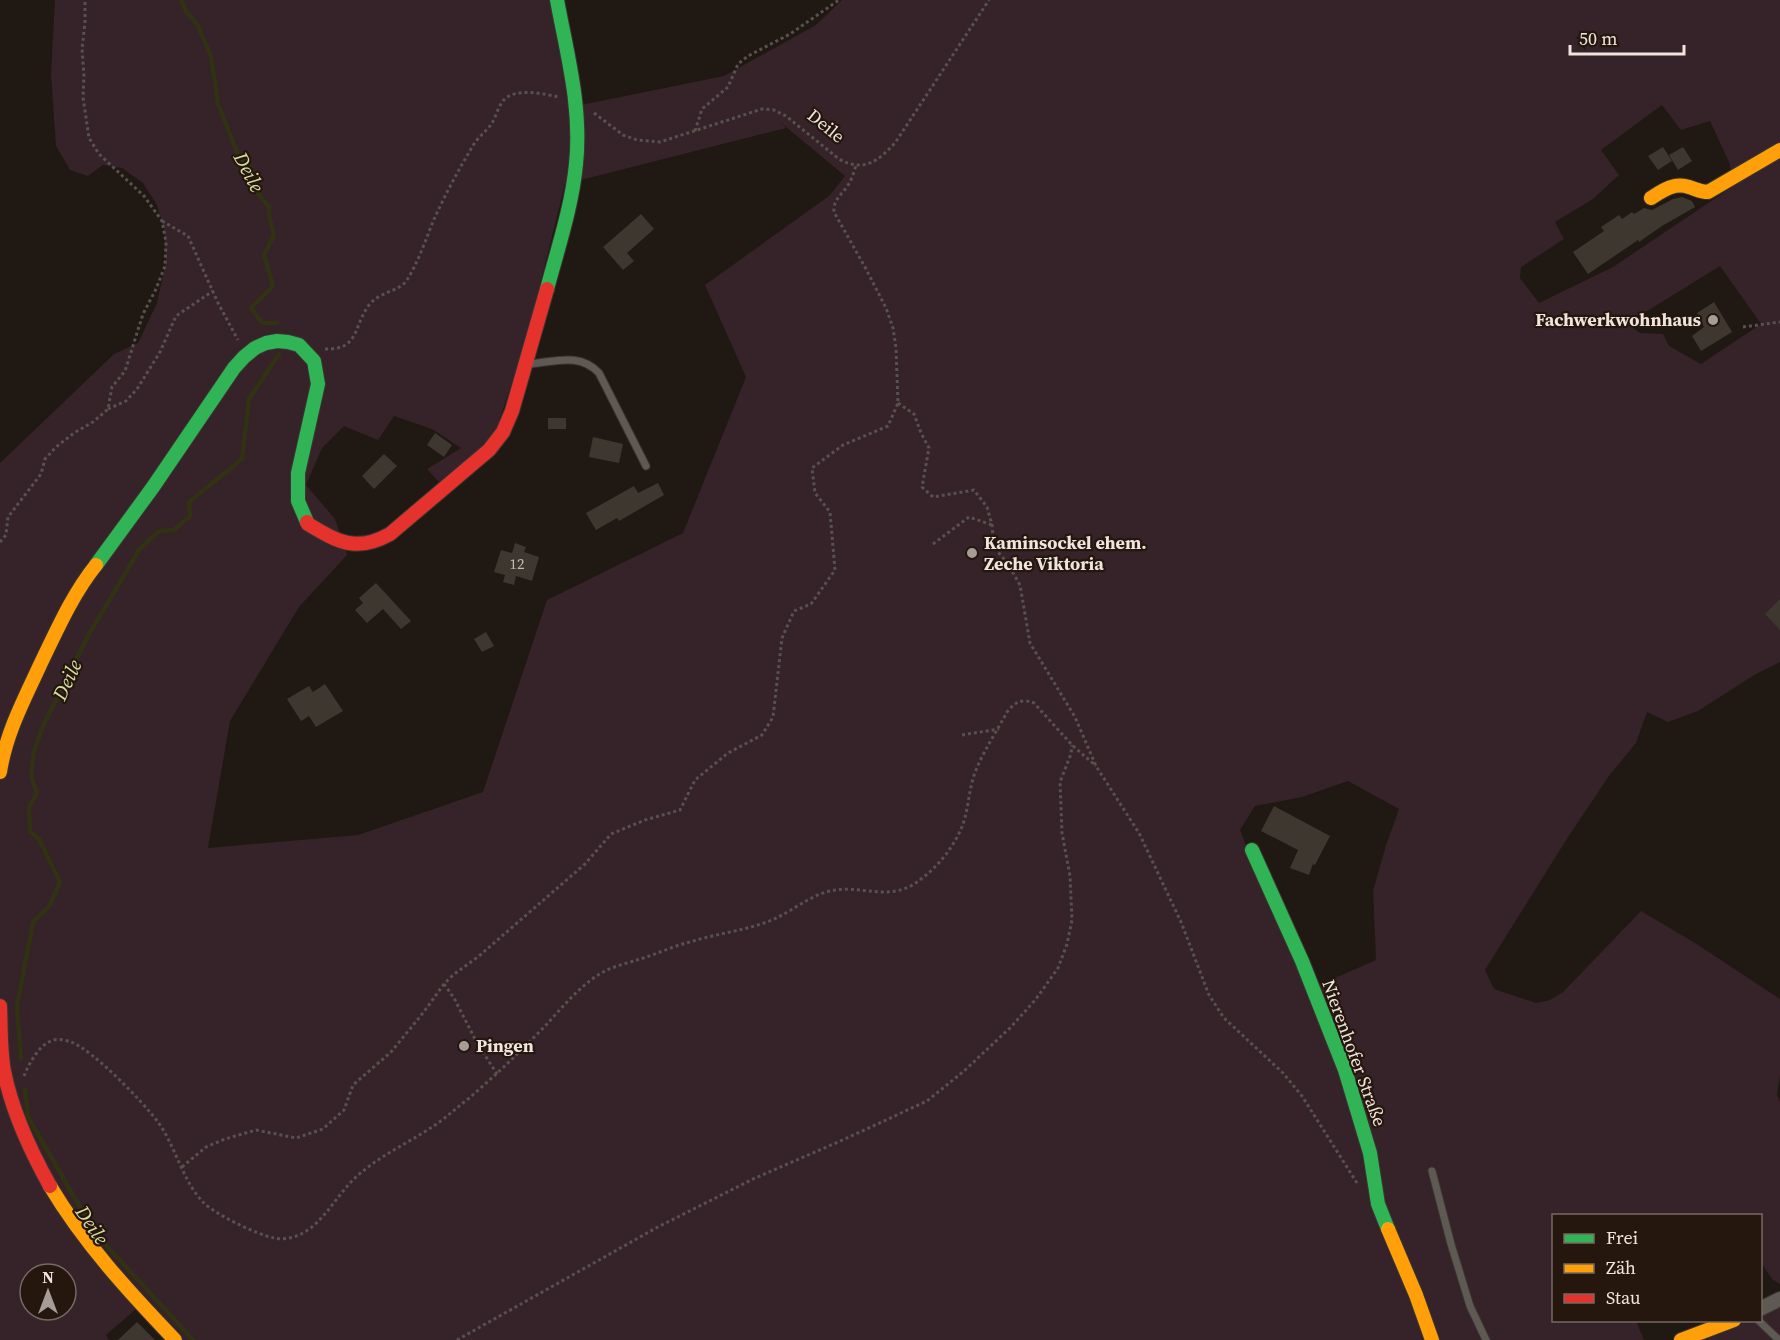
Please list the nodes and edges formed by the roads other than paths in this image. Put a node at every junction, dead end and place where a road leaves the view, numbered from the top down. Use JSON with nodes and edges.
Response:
{"nodes":[{"id":1,"x":557,"y":0,"type":"edge"},
{"id":2,"x":1780,"y":150,"type":"edge"},
{"id":3,"x":1651,"y":198,"type":"dead end"},
{"id":4,"x":526,"y":365,"type":"junction"},
{"id":5,"x":646,"y":466,"type":"dead end"},
{"id":6,"x":0,"y":772,"type":"edge"},
{"id":7,"x":1252,"y":850,"type":"dead end"},
{"id":8,"x":0,"y":1006,"type":"edge"},
{"id":9,"x":1432,"y":1171,"type":"dead end"},
{"id":10,"x":1780,"y":1299,"type":"edge"},
{"id":11,"x":1762,"y":1309,"type":"edge"},
{"id":12,"x":1729,"y":1322,"type":"edge"},
{"id":13,"x":1760,"y":1322,"type":"edge"},
{"id":14,"x":175,"y":1340,"type":"edge"},
{"id":15,"x":1432,"y":1340,"type":"edge"},
{"id":16,"x":1486,"y":1340,"type":"edge"},
{"id":17,"x":1681,"y":1340,"type":"edge"},
{"id":18,"x":1779,"y":1340,"type":"edge"}],
"edges":[{"from":1,"to":4,"type":"street"},
{"from":2,"to":3,"type":"street"},
{"from":4,"to":5,"type":"lane"},
{"from":4,"to":6,"type":"street"},
{"from":7,"to":15,"type":"street","name":"Nierenhofer Straße"},
{"from":8,"to":14,"type":"street"},
{"from":9,"to":16,"type":"lane"},
{"from":10,"to":11,"type":"street"},
{"from":12,"to":17,"type":"street"},
{"from":13,"to":18,"type":"lane"}]}
